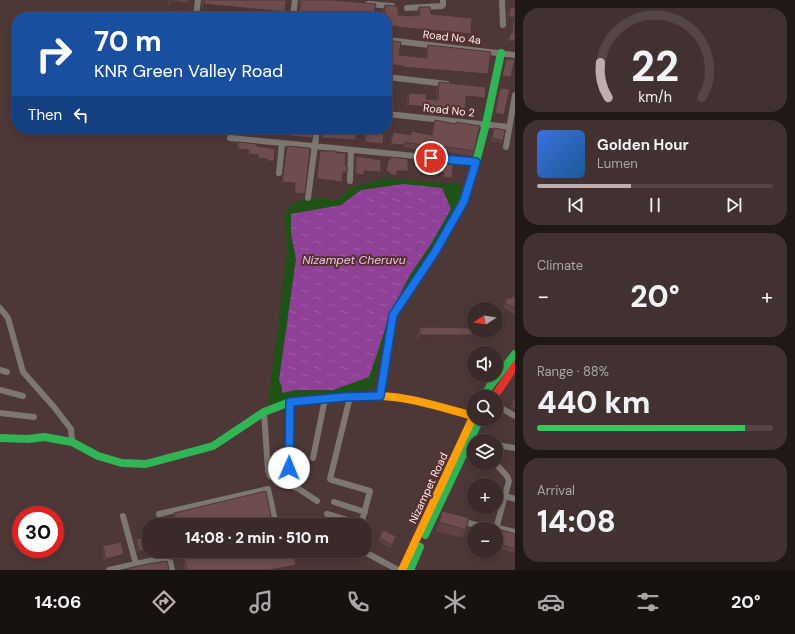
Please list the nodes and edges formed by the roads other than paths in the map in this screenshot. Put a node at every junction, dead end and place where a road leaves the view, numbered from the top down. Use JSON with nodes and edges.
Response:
{"nodes":[{"id":1,"x":198,"y":0,"type":"edge"},
{"id":2,"x":295,"y":0,"type":"edge"},
{"id":3,"x":443,"y":0,"type":"edge"},
{"id":4,"x":502,"y":0,"type":"edge"},
{"id":5,"x":360,"y":3,"type":"edge"},
{"id":6,"x":397,"y":6,"type":"edge"},
{"id":7,"x":407,"y":8,"type":"dead end"},
{"id":8,"x":197,"y":12,"type":"edge"},
{"id":9,"x":294,"y":12,"type":"edge"},
{"id":10,"x":504,"y":25,"type":"dead end"},
{"id":11,"x":392,"y":41,"type":"edge"},
{"id":12,"x":501,"y":53,"type":"junction"},
{"id":13,"x":515,"y":55,"type":"edge"},
{"id":14,"x":392,"y":78,"type":"edge"},
{"id":15,"x":455,"y":84,"type":"edge"},
{"id":16,"x":515,"y":95,"type":"edge"},
{"id":17,"x":392,"y":115,"type":"edge"},
{"id":18,"x":486,"y":124,"type":"junction"},
{"id":19,"x":509,"y":127,"type":"junction"},
{"id":20,"x":316,"y":134,"type":"edge"},
{"id":21,"x":230,"y":138,"type":"dead end"},
{"id":22,"x":282,"y":143,"type":"junction"},
{"id":23,"x":315,"y":146,"type":"junction"},
{"id":24,"x":506,"y":147,"type":"dead end"},
{"id":25,"x":351,"y":150,"type":"junction"},
{"id":26,"x":476,"y":162,"type":"junction"},
{"id":27,"x":279,"y":173,"type":"dead end"},
{"id":28,"x":350,"y":181,"type":"dead end"},
{"id":29,"x":308,"y":198,"type":"dead end"},
{"id":30,"x":0,"y":308,"type":"edge"},
{"id":31,"x":515,"y":354,"type":"edge"},
{"id":32,"x":515,"y":366,"type":"edge"},
{"id":33,"x":0,"y":370,"type":"edge"},
{"id":34,"x":7,"y":372,"type":"dead end"},
{"id":35,"x":503,"y":375,"type":"edge"},
{"id":36,"x":503,"y":378,"type":"edge"},
{"id":37,"x":499,"y":382,"type":"joint"},
{"id":38,"x":0,"y":390,"type":"edge"},
{"id":39,"x":491,"y":390,"type":"edge"},
{"id":40,"x":496,"y":390,"type":"edge"},
{"id":41,"x":24,"y":396,"type":"dead end"},
{"id":42,"x":380,"y":396,"type":"junction"},
{"id":43,"x":350,"y":397,"type":"junction"},
{"id":44,"x":324,"y":399,"type":"junction"},
{"id":45,"x":290,"y":402,"type":"junction"},
{"id":46,"x":503,"y":409,"type":"edge"},
{"id":47,"x":264,"y":412,"type":"junction"},
{"id":48,"x":0,"y":413,"type":"edge"},
{"id":49,"x":467,"y":415,"type":"edge"},
{"id":50,"x":515,"y":416,"type":"edge"},
{"id":51,"x":34,"y":417,"type":"dead end"},
{"id":52,"x":472,"y":426,"type":"edge"},
{"id":53,"x":0,"y":438,"type":"edge"},
{"id":54,"x":72,"y":442,"type":"junction"},
{"id":55,"x":503,"y":446,"type":"edge"},
{"id":56,"x":467,"y":448,"type":"edge"},
{"id":57,"x":515,"y":448,"type":"edge"},
{"id":58,"x":463,"y":454,"type":"junction"},
{"id":59,"x":467,"y":455,"type":"edge"},
{"id":60,"x":313,"y":458,"type":"dead end"},
{"id":61,"x":289,"y":468,"type":"dead end"},
{"id":62,"x":501,"y":470,"type":"edge"},
{"id":63,"x":505,"y":496,"type":"junction"},
{"id":64,"x":515,"y":499,"type":"edge"},
{"id":65,"x":317,"y":501,"type":"dead end"},
{"id":66,"x":334,"y":502,"type":"dead end"},
{"id":67,"x":365,"y":512,"type":"junction"},
{"id":68,"x":327,"y":514,"type":"dead end"},
{"id":69,"x":123,"y":516,"type":"dead end"},
{"id":70,"x":160,"y":518,"type":"edge"},
{"id":71,"x":274,"y":518,"type":"edge"},
{"id":72,"x":339,"y":518,"type":"edge"},
{"id":73,"x":363,"y":518,"type":"edge"},
{"id":74,"x":458,"y":520,"type":"edge"},
{"id":75,"x":467,"y":522,"type":"edge"},
{"id":76,"x":503,"y":532,"type":"edge"},
{"id":77,"x":515,"y":532,"type":"edge"},
{"id":78,"x":515,"y":536,"type":"edge"},
{"id":79,"x":372,"y":556,"type":"edge"},
{"id":80,"x":155,"y":558,"type":"edge"},
{"id":81,"x":169,"y":558,"type":"edge"},
{"id":82,"x":136,"y":564,"type":"junction"},
{"id":83,"x":110,"y":570,"type":"edge"},
{"id":84,"x":172,"y":570,"type":"edge"},
{"id":85,"x":398,"y":570,"type":"edge"},
{"id":86,"x":402,"y":570,"type":"edge"},
{"id":87,"x":410,"y":570,"type":"edge"}],
"edges":[{"from":1,"to":8,"type":"street"},
{"from":2,"to":9,"type":"street"},
{"from":3,"to":7,"type":"street"},
{"from":4,"to":10,"type":"street"},
{"from":5,"to":6,"type":"street"},
{"from":11,"to":12,"type":"street","name":"Road No 4a"},
{"from":12,"to":13,"type":"street","name":"Road No 4a"},
{"from":12,"to":18,"type":"street"},
{"from":14,"to":15,"type":"street"},
{"from":16,"to":19,"type":"street"},
{"from":17,"to":18,"type":"street","name":"Road No 2"},
{"from":18,"to":19,"type":"street","name":"Road No 2"},
{"from":18,"to":26,"type":"street"},
{"from":19,"to":24,"type":"street"},
{"from":20,"to":23,"type":"street"},
{"from":21,"to":22,"type":"street"},
{"from":22,"to":23,"type":"street"},
{"from":22,"to":27,"type":"street"},
{"from":23,"to":25,"type":"street"},
{"from":23,"to":29,"type":"street"},
{"from":25,"to":26,"type":"street"},
{"from":25,"to":28,"type":"street"},
{"from":26,"to":42,"type":"street"},
{"from":30,"to":54,"type":"street"},
{"from":31,"to":35,"type":"street"},
{"from":32,"to":36,"type":"street"},
{"from":33,"to":34,"type":"street"},
{"from":37,"to":39,"type":"street"},
{"from":37,"to":40,"type":"street"},
{"from":38,"to":41,"type":"street"},
{"from":42,"to":43,"type":"street"},
{"from":42,"to":49,"type":"street"},
{"from":43,"to":44,"type":"street"},
{"from":43,"to":67,"type":"street"},
{"from":44,"to":45,"type":"street"},
{"from":44,"to":60,"type":"street"},
{"from":45,"to":47,"type":"street"},
{"from":45,"to":61,"type":"street"},
{"from":46,"to":50,"type":"street"},
{"from":47,"to":54,"type":"street"},
{"from":47,"to":65,"type":"street"},
{"from":48,"to":51,"type":"street"},
{"from":52,"to":86,"type":"street","name":"Nizampet Road"},
{"from":53,"to":54,"type":"street"},
{"from":55,"to":57,"type":"street"},
{"from":56,"to":58,"type":"street","name":"Nizampet Road"},
{"from":58,"to":59,"type":"street"},
{"from":58,"to":87,"type":"street","name":"Nizampet Road"},
{"from":62,"to":63,"type":"street"},
{"from":63,"to":64,"type":"street"},
{"from":63,"to":77,"type":"street"},
{"from":66,"to":67,"type":"street"},
{"from":67,"to":73,"type":"street"},
{"from":68,"to":72,"type":"street"},
{"from":69,"to":82,"type":"street"},
{"from":70,"to":71,"type":"street"},
{"from":74,"to":75,"type":"street"},
{"from":76,"to":78,"type":"street"},
{"from":79,"to":85,"type":"street"},
{"from":80,"to":82,"type":"street"},
{"from":81,"to":84,"type":"street"},
{"from":82,"to":83,"type":"street"}]}
